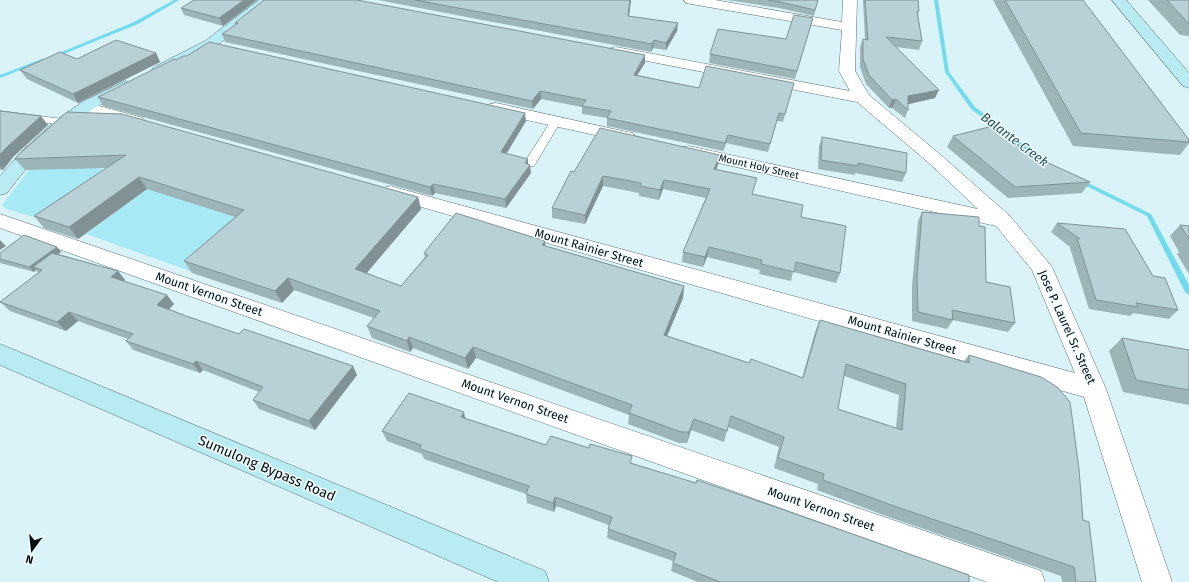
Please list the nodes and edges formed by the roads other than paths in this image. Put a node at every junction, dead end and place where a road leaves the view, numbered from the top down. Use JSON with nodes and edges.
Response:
{"nodes":[{"id":1,"x":267,"y":0,"type":"edge"},
{"id":2,"x":691,"y":0,"type":"edge"},
{"id":3,"x":850,"y":0,"type":"edge"},
{"id":4,"x":1119,"y":0,"type":"edge"},
{"id":5,"x":849,"y":27,"type":"junction"},
{"id":6,"x":210,"y":44,"type":"junction"},
{"id":7,"x":233,"y":49,"type":"edge"},
{"id":8,"x":606,"y":49,"type":"edge"},
{"id":9,"x":1189,"y":83,"type":"edge"},
{"id":10,"x":862,"y":98,"type":"junction"},
{"id":11,"x":480,"y":104,"type":"edge"},
{"id":12,"x":85,"y":107,"type":"junction"},
{"id":13,"x":0,"y":114,"type":"edge"},
{"id":14,"x":556,"y":121,"type":"junction"},
{"id":15,"x":63,"y":122,"type":"junction"},
{"id":16,"x":154,"y":127,"type":"edge"},
{"id":17,"x":641,"y":140,"type":"edge"},
{"id":18,"x":672,"y":147,"type":"edge"},
{"id":19,"x":530,"y":163,"type":"edge"},
{"id":20,"x":370,"y":187,"type":"edge"},
{"id":21,"x":0,"y":189,"type":"edge"},
{"id":22,"x":0,"y":220,"type":"edge"},
{"id":23,"x":1003,"y":221,"type":"junction"},
{"id":24,"x":0,"y":354,"type":"edge"},
{"id":25,"x":1094,"y":389,"type":"junction"},
{"id":26,"x":534,"y":582,"type":"edge"},
{"id":27,"x":1030,"y":582,"type":"edge"},
{"id":28,"x":1156,"y":582,"type":"edge"}],
"edges":[{"from":1,"to":6,"type":"street"},
{"from":2,"to":5,"type":"street"},
{"from":3,"to":5,"type":"street","name":"Jose P. Laurel Sr. Street"},
{"from":4,"to":9,"type":"street"},
{"from":5,"to":10,"type":"street","name":"Jose P. Laurel Sr. Street"},
{"from":6,"to":7,"type":"street"},
{"from":6,"to":12,"type":"street"},
{"from":8,"to":10,"type":"street"},
{"from":10,"to":23,"type":"street","name":"Jose P. Laurel Sr. Street"},
{"from":11,"to":14,"type":"street"},
{"from":12,"to":15,"type":"street"},
{"from":12,"to":16,"type":"street"},
{"from":13,"to":15,"type":"lane"},
{"from":14,"to":17,"type":"street"},
{"from":14,"to":19,"type":"lane"},
{"from":15,"to":21,"type":"street"},
{"from":18,"to":23,"type":"street","name":"Mount Holy Street"},
{"from":20,"to":25,"type":"street","name":"Mount Rainier Street"},
{"from":22,"to":27,"type":"street","name":"Mount Vernon Street"},
{"from":23,"to":25,"type":"street","name":"Jose P. Laurel Sr. Street"},
{"from":24,"to":26,"type":"street","name":"Sumulong Bypass Road"},
{"from":25,"to":28,"type":"street","name":"Jose P. Laurel Sr. Street"}]}
